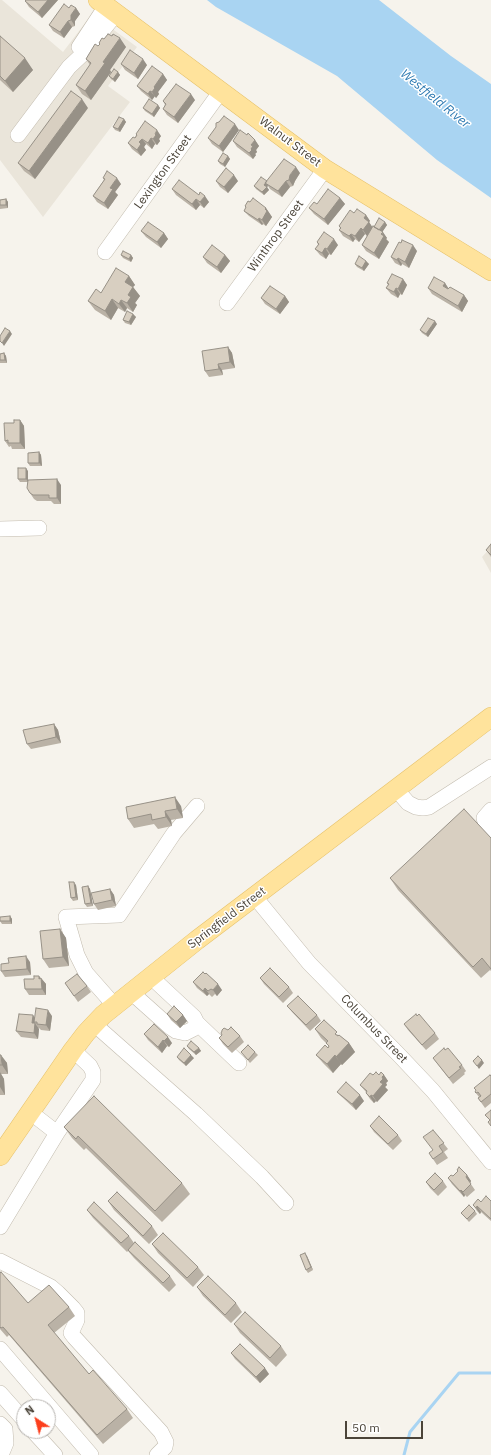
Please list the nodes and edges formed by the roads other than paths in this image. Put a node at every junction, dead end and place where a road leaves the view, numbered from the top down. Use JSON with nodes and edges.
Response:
{"nodes":[{"id":1,"x":107,"y":7,"type":"edge"},
{"id":2,"x":221,"y":91,"type":"junction"},
{"id":3,"x":18,"y":135,"type":"dead end"},
{"id":4,"x":326,"y":169,"type":"junction"},
{"id":5,"x":105,"y":252,"type":"dead end"},
{"id":6,"x":491,"y":271,"type":"edge"},
{"id":7,"x":228,"y":303,"type":"dead end"},
{"id":8,"x":39,"y":528,"type":"dead end"},
{"id":9,"x":0,"y":529,"type":"edge"},
{"id":10,"x":491,"y":717,"type":"edge"},
{"id":11,"x":491,"y":767,"type":"edge"},
{"id":12,"x":396,"y":789,"type":"junction"},
{"id":13,"x":197,"y":806,"type":"dead end"},
{"id":14,"x":491,"y":810,"type":"edge"},
{"id":15,"x":491,"y":831,"type":"edge"},
{"id":16,"x":255,"y":897,"type":"junction"},
{"id":17,"x":151,"y":977,"type":"junction"},
{"id":18,"x":132,"y":992,"type":"junction"},
{"id":19,"x":115,"y":1006,"type":"junction"},
{"id":20,"x":197,"y":1023,"type":"junction"},
{"id":21,"x":94,"y":1024,"type":"junction"},
{"id":22,"x":72,"y":1050,"type":"junction"},
{"id":23,"x":239,"y":1063,"type":"dead end"},
{"id":24,"x":30,"y":1112,"type":"junction"},
{"id":25,"x":57,"y":1133,"type":"junction"},
{"id":26,"x":0,"y":1156,"type":"edge"},
{"id":27,"x":491,"y":1162,"type":"edge"},
{"id":28,"x":286,"y":1203,"type":"dead end"},
{"id":29,"x":0,"y":1227,"type":"edge"},
{"id":30,"x":0,"y":1261,"type":"edge"},
{"id":31,"x":0,"y":1350,"type":"edge"},
{"id":32,"x":0,"y":1393,"type":"edge"},
{"id":33,"x":16,"y":1411,"type":"edge"},
{"id":34,"x":0,"y":1424,"type":"edge"},
{"id":35,"x":40,"y":1439,"type":"edge"},
{"id":36,"x":0,"y":1455,"type":"edge"},
{"id":37,"x":54,"y":1455,"type":"edge"},
{"id":38,"x":91,"y":1455,"type":"edge"},
{"id":39,"x":156,"y":1455,"type":"edge"}],
"edges":[{"from":1,"to":2,"type":"main road","name":"Walnut Street"},
{"from":1,"to":3,"type":"street"},
{"from":2,"to":4,"type":"main road","name":"Walnut Street"},
{"from":2,"to":5,"type":"street","name":"Lexington Street"},
{"from":4,"to":6,"type":"main road","name":"Walnut Street"},
{"from":4,"to":7,"type":"street","name":"Winthrop Street"},
{"from":8,"to":9,"type":"street"},
{"from":10,"to":12,"type":"main road","name":"Springfield Street"},
{"from":11,"to":12,"type":"street"},
{"from":12,"to":16,"type":"main road","name":"Springfield Street"},
{"from":13,"to":19,"type":"street"},
{"from":14,"to":15,"type":"street"},
{"from":16,"to":17,"type":"main road","name":"Springfield Street"},
{"from":16,"to":27,"type":"street","name":"Columbus Street"},
{"from":17,"to":18,"type":"main road","name":"Springfield Street"},
{"from":17,"to":20,"type":"street"},
{"from":18,"to":19,"type":"main road","name":"Springfield Street"},
{"from":18,"to":20,"type":"street"},
{"from":19,"to":21,"type":"main road","name":"Springfield Street"},
{"from":20,"to":23,"type":"street"},
{"from":21,"to":22,"type":"main road","name":"Springfield Street"},
{"from":21,"to":28,"type":"street"},
{"from":22,"to":24,"type":"main road","name":"Springfield Street"},
{"from":22,"to":25,"type":"street"},
{"from":24,"to":25,"type":"street"},
{"from":24,"to":26,"type":"main road","name":"Springfield Street"},
{"from":25,"to":29,"type":"street"},
{"from":30,"to":39,"type":"street"},
{"from":31,"to":38,"type":"street"},
{"from":32,"to":33,"type":"street"},
{"from":34,"to":36,"type":"street"},
{"from":35,"to":37,"type":"street"}]}
